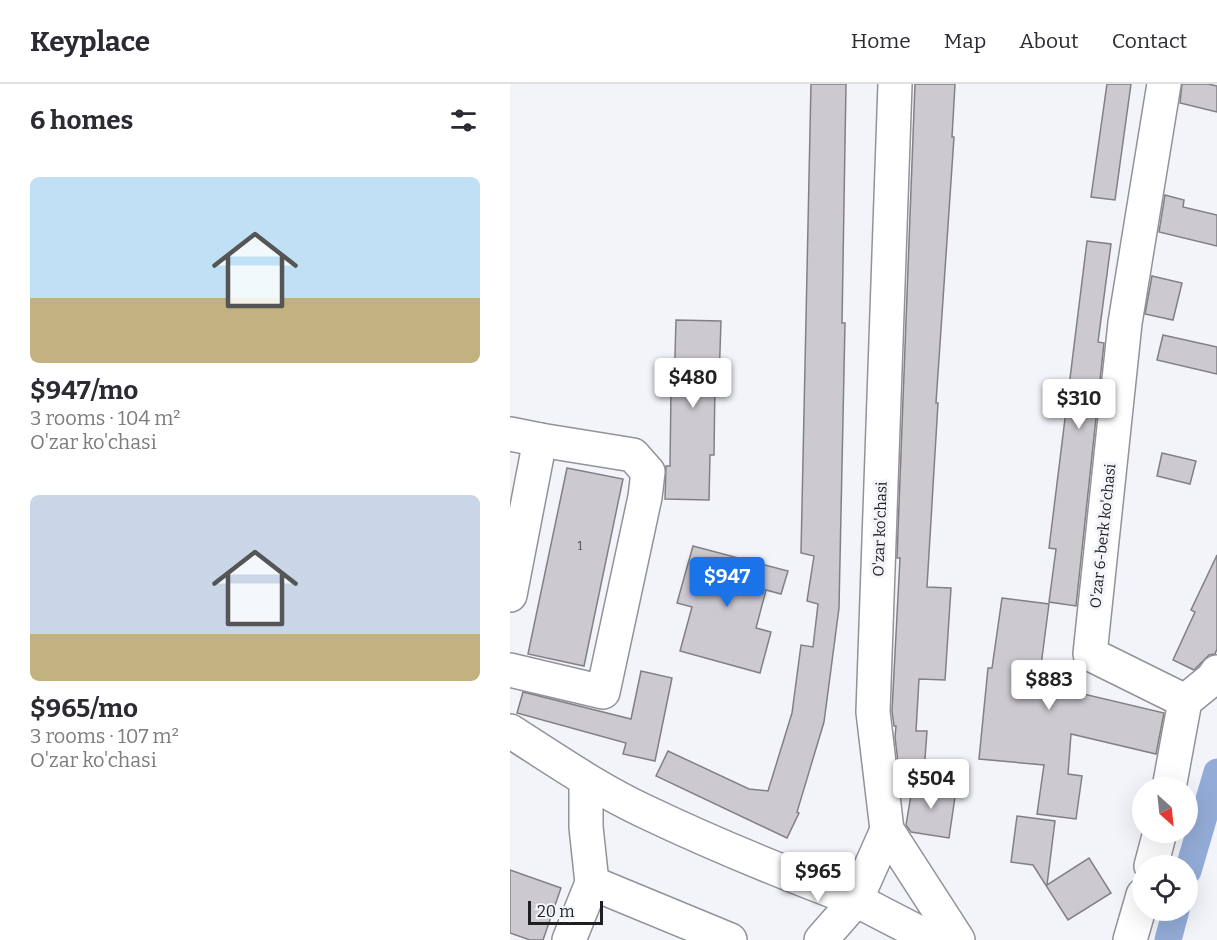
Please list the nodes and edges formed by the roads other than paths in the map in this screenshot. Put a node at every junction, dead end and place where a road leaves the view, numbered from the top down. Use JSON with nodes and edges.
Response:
{"nodes":[{"id":1,"x":895,"y":84,"type":"edge"},
{"id":2,"x":1164,"y":84,"type":"edge"},
{"id":3,"x":525,"y":437,"type":"edge"},
{"id":4,"x":510,"y":595,"type":"edge"},
{"id":5,"x":510,"y":670,"type":"edge"},
{"id":6,"x":1217,"y":672,"type":"edge"},
{"id":7,"x":1185,"y":701,"type":"junction"},
{"id":8,"x":510,"y":731,"type":"edge"},
{"id":9,"x":1171,"y":777,"type":"edge"},
{"id":10,"x":586,"y":780,"type":"junction"},
{"id":11,"x":887,"y":830,"type":"junction"},
{"id":12,"x":592,"y":883,"type":"junction"},
{"id":13,"x":856,"y":900,"type":"junction"},
{"id":14,"x":1135,"y":921,"type":"edge"},
{"id":15,"x":569,"y":940,"type":"edge"},
{"id":16,"x":730,"y":940,"type":"edge"},
{"id":17,"x":821,"y":940,"type":"edge"},
{"id":18,"x":933,"y":940,"type":"edge"},
{"id":19,"x":958,"y":940,"type":"edge"},
{"id":20,"x":1130,"y":940,"type":"edge"}],
"edges":[{"from":1,"to":11,"type":"street","name":"O'zar ko'chasi"},
{"from":2,"to":7,"type":"street","name":"O'zar 6-berk ko'chasi"},
{"from":3,"to":4,"type":"street"},
{"from":3,"to":5,"type":"street"},
{"from":6,"to":7,"type":"street"},
{"from":7,"to":9,"type":"street"},
{"from":8,"to":10,"type":"street"},
{"from":10,"to":12,"type":"street"},
{"from":10,"to":13,"type":"street"},
{"from":11,"to":13,"type":"street"},
{"from":11,"to":19,"type":"street"},
{"from":12,"to":15,"type":"street"},
{"from":12,"to":16,"type":"street"},
{"from":13,"to":17,"type":"street"},
{"from":13,"to":18,"type":"street"},
{"from":14,"to":20,"type":"street"}]}
